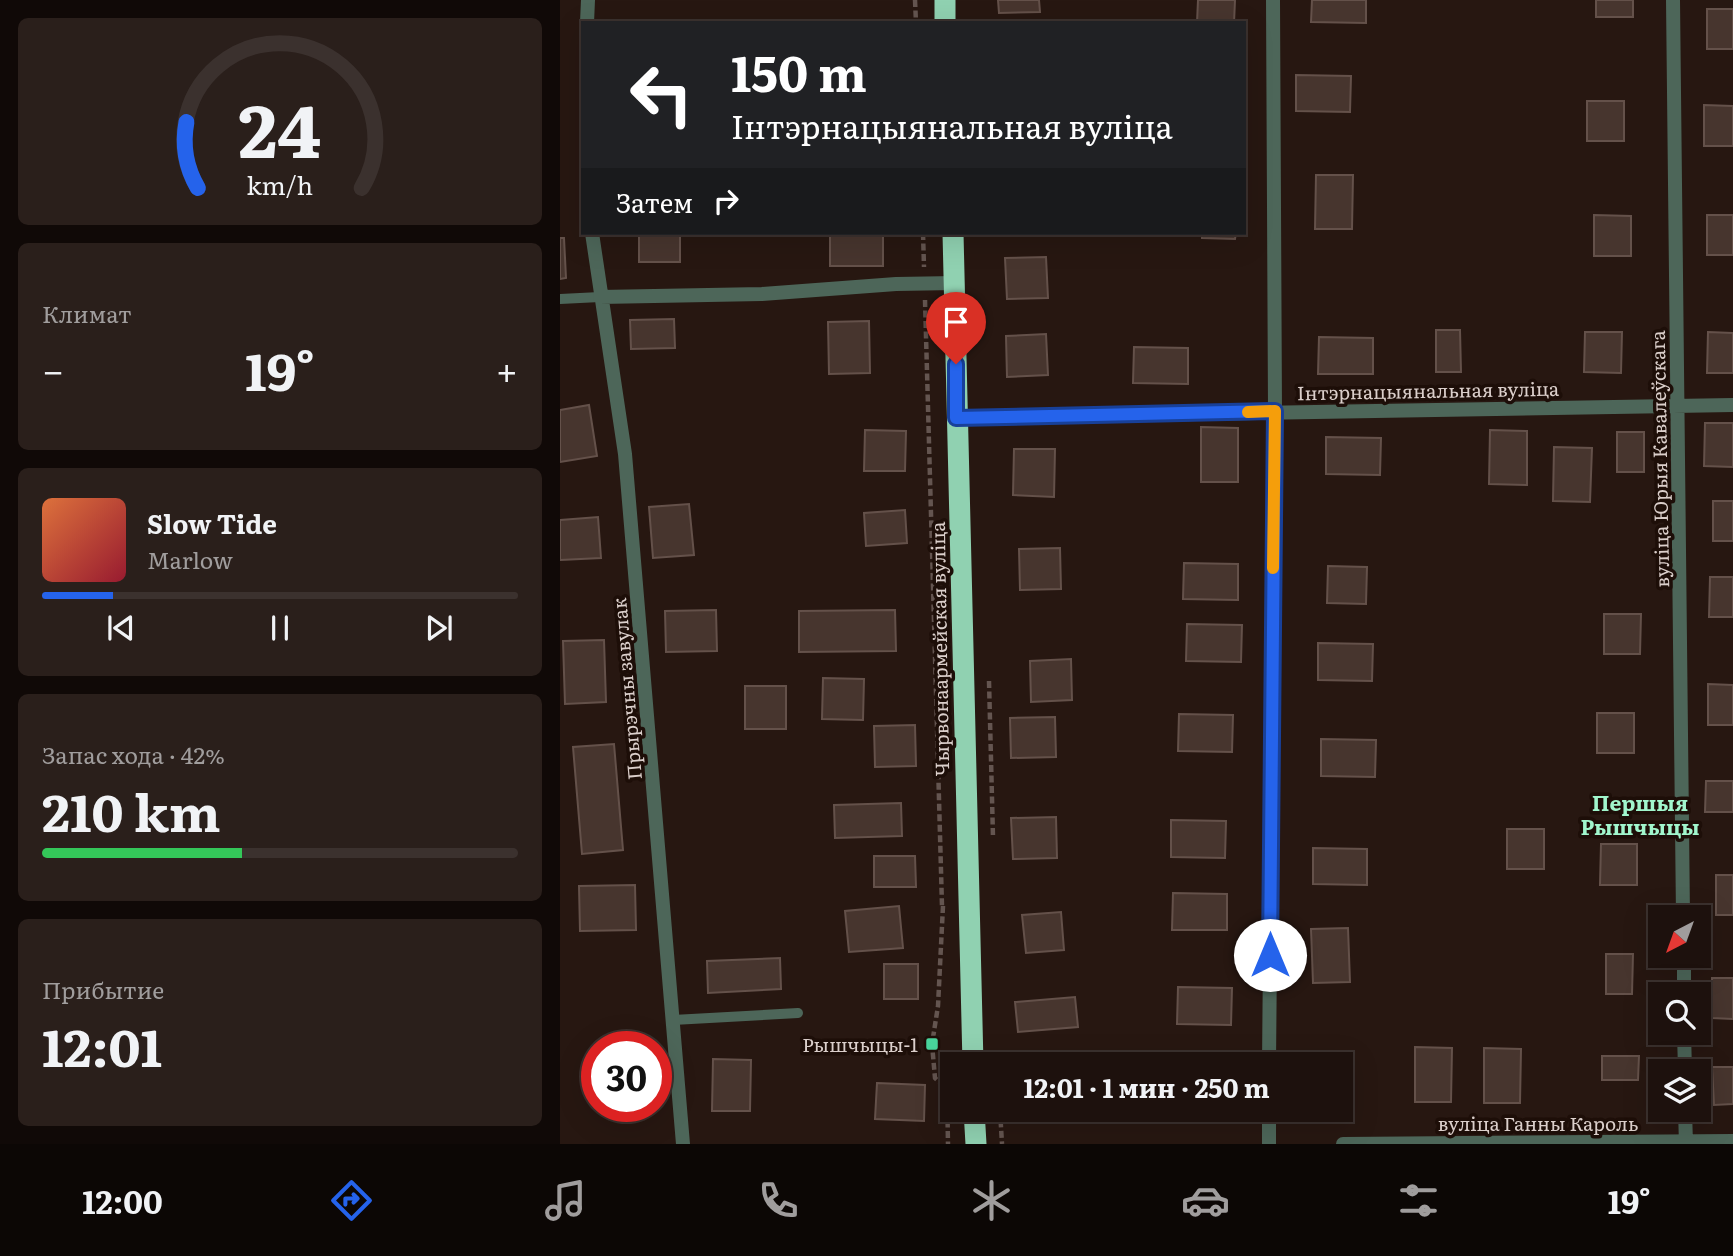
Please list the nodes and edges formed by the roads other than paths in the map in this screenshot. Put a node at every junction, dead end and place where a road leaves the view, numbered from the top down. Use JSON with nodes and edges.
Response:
{"nodes":[{"id":1,"x":588,"y":0,"type":"edge"},
{"id":2,"x":945,"y":0,"type":"edge"},
{"id":3,"x":1273,"y":0,"type":"edge"},
{"id":4,"x":1673,"y":0,"type":"edge"},
{"id":5,"x":587,"y":21,"type":"edge"},
{"id":6,"x":946,"y":21,"type":"edge"},
{"id":7,"x":592,"y":235,"type":"edge"},
{"id":8,"x":953,"y":235,"type":"edge"},
{"id":9,"x":955,"y":283,"type":"junction"},
{"id":10,"x":600,"y":297,"type":"junction"},
{"id":11,"x":560,"y":299,"type":"edge"},
{"id":12,"x":1733,"y":405,"type":"edge"},
{"id":13,"x":1678,"y":406,"type":"junction"},
{"id":14,"x":1275,"y":411,"type":"junction"},
{"id":15,"x":956,"y":418,"type":"junction"},
{"id":16,"x":1683,"y":905,"type":"edge"},
{"id":17,"x":799,"y":1013,"type":"dead end"},
{"id":18,"x":673,"y":1020,"type":"junction"},
{"id":19,"x":973,"y":1052,"type":"edge"},
{"id":20,"x":1269,"y":1052,"type":"edge"},
{"id":21,"x":975,"y":1122,"type":"edge"},
{"id":22,"x":1269,"y":1122,"type":"edge"},
{"id":23,"x":1685,"y":1122,"type":"edge"},
{"id":24,"x":1733,"y":1141,"type":"edge"},
{"id":25,"x":1686,"y":1143,"type":"edge"},
{"id":26,"x":683,"y":1144,"type":"edge"},
{"id":27,"x":976,"y":1144,"type":"edge"},
{"id":28,"x":1269,"y":1144,"type":"edge"},
{"id":29,"x":1343,"y":1144,"type":"edge"}],
"edges":[{"from":1,"to":5,"type":"street"},
{"from":2,"to":6,"type":"highway"},
{"from":3,"to":14,"type":"street"},
{"from":4,"to":13,"type":"street","name":"вуліца Юрыя Кавалеўскага"},
{"from":7,"to":10,"type":"street","name":"Прырэчны завулак"},
{"from":8,"to":9,"type":"highway","name":"Чырвонаармейская вуліца"},
{"from":9,"to":10,"type":"street"},
{"from":9,"to":15,"type":"highway","name":"Чырвонаармейская вуліца"},
{"from":10,"to":11,"type":"lane"},
{"from":10,"to":18,"type":"street","name":"Прырэчны завулак"},
{"from":12,"to":13,"type":"street","name":"Інтэрнацыянальная вуліца"},
{"from":13,"to":14,"type":"street","name":"Інтэрнацыянальная вуліца"},
{"from":13,"to":16,"type":"street","name":"вуліца Юрыя Кавалеўскага"},
{"from":14,"to":15,"type":"street","name":"Інтэрнацыянальная вуліца"},
{"from":14,"to":20,"type":"street"},
{"from":15,"to":19,"type":"highway","name":"Чырвонаармейская вуліца"},
{"from":17,"to":18,"type":"lane"},
{"from":18,"to":26,"type":"street","name":"Прырэчны завулак"},
{"from":21,"to":27,"type":"highway"},
{"from":22,"to":28,"type":"street"},
{"from":23,"to":25,"type":"street"},
{"from":24,"to":25,"type":"street","name":"вуліца Ганны Кароль"},
{"from":25,"to":29,"type":"street","name":"вуліца Ганны Кароль"}]}
